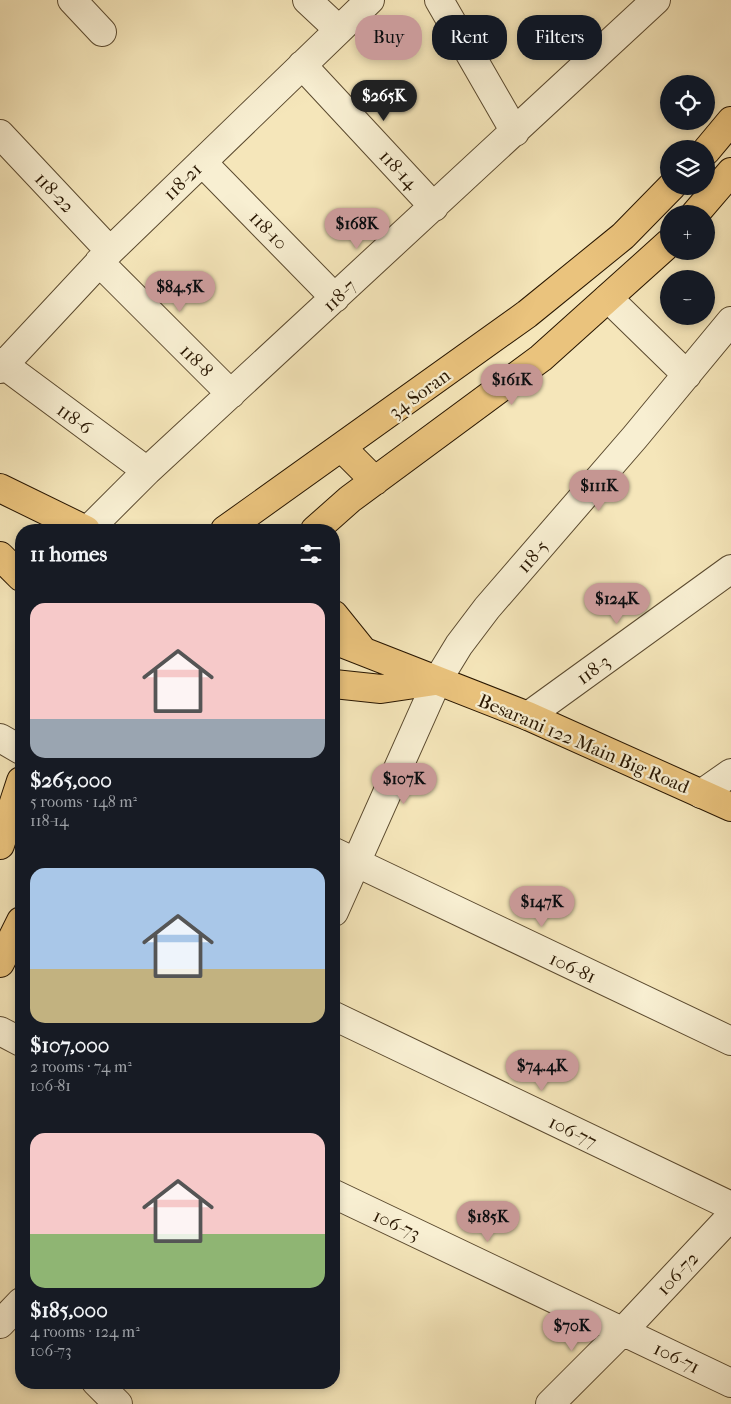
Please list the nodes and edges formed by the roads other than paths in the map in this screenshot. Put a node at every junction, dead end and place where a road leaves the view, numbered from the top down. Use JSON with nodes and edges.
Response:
{"nodes":[{"id":1,"x":72,"y":0,"type":"edge"},
{"id":2,"x":307,"y":0,"type":"edge"},
{"id":3,"x":370,"y":0,"type":"edge"},
{"id":4,"x":439,"y":0,"type":"edge"},
{"id":5,"x":656,"y":0,"type":"edge"},
{"id":6,"x":339,"y":30,"type":"junction"},
{"id":7,"x":102,"y":32,"type":"dead end"},
{"id":8,"x":302,"y":66,"type":"junction"},
{"id":9,"x":731,"y":121,"type":"edge"},
{"id":10,"x":515,"y":132,"type":"junction"},
{"id":11,"x":0,"y":134,"type":"edge"},
{"id":12,"x":715,"y":140,"type":"edge"},
{"id":13,"x":202,"y":162,"type":"junction"},
{"id":14,"x":726,"y":181,"type":"edge"},
{"id":15,"x":663,"y":195,"type":"edge"},
{"id":16,"x":703,"y":205,"type":"edge"},
{"id":17,"x":434,"y":207,"type":"junction"},
{"id":18,"x":660,"y":251,"type":"edge"},
{"id":19,"x":104,"y":256,"type":"junction"},
{"id":20,"x":336,"y":298,"type":"junction"},
{"id":21,"x":608,"y":298,"type":"junction"},
{"id":22,"x":731,"y":321,"type":"edge"},
{"id":23,"x":1,"y":365,"type":"edge"},
{"id":24,"x":687,"y":375,"type":"junction"},
{"id":25,"x":231,"y":394,"type":"junction"},
{"id":26,"x":342,"y":448,"type":"junction"},
{"id":27,"x":147,"y":471,"type":"junction"},
{"id":28,"x":375,"y":481,"type":"junction"},
{"id":29,"x":0,"y":488,"type":"edge"},
{"id":30,"x":75,"y":524,"type":"edge"},
{"id":31,"x":93,"y":524,"type":"edge"},
{"id":32,"x":234,"y":524,"type":"edge"},
{"id":33,"x":322,"y":524,"type":"edge"},
{"id":34,"x":0,"y":540,"type":"edge"},
{"id":35,"x":15,"y":547,"type":"edge"},
{"id":36,"x":0,"y":556,"type":"edge"},
{"id":37,"x":731,"y":568,"type":"edge"},
{"id":38,"x":15,"y":571,"type":"edge"},
{"id":39,"x":340,"y":622,"type":"edge"},
{"id":40,"x":340,"y":642,"type":"edge"},
{"id":41,"x":364,"y":652,"type":"junction"},
{"id":42,"x":437,"y":681,"type":"junction"},
{"id":43,"x":340,"y":685,"type":"edge"},
{"id":44,"x":528,"y":716,"type":"junction"},
{"id":45,"x":0,"y":738,"type":"edge"},
{"id":46,"x":15,"y":747,"type":"edge"},
{"id":47,"x":731,"y":773,"type":"edge"},
{"id":48,"x":701,"y":794,"type":"junction"},
{"id":49,"x":15,"y":805,"type":"edge"},
{"id":50,"x":731,"y":807,"type":"edge"},
{"id":51,"x":0,"y":845,"type":"edge"},
{"id":52,"x":344,"y":858,"type":"edge"},
{"id":53,"x":340,"y":880,"type":"edge"},
{"id":54,"x":15,"y":933,"type":"edge"},
{"id":55,"x":0,"y":963,"type":"edge"},
{"id":56,"x":340,"y":1019,"type":"edge"},
{"id":57,"x":0,"y":1031,"type":"edge"},
{"id":58,"x":15,"y":1039,"type":"edge"},
{"id":59,"x":731,"y":1041,"type":"edge"},
{"id":60,"x":340,"y":1197,"type":"edge"},
{"id":61,"x":731,"y":1206,"type":"edge"},
{"id":62,"x":731,"y":1216,"type":"edge"},
{"id":63,"x":623,"y":1331,"type":"junction"},
{"id":64,"x":731,"y":1383,"type":"edge"},
{"id":65,"x":103,"y":1389,"type":"edge"},
{"id":66,"x":118,"y":1404,"type":"edge"},
{"id":67,"x":550,"y":1404,"type":"edge"}],
"edges":[{"from":1,"to":7,"type":"street"},
{"from":2,"to":6,"type":"street"},
{"from":3,"to":6,"type":"street","name":"118-21"},
{"from":4,"to":10,"type":"street"},
{"from":5,"to":10,"type":"street","name":"118-7"},
{"from":6,"to":8,"type":"street","name":"118-21"},
{"from":8,"to":13,"type":"street","name":"118-21"},
{"from":8,"to":17,"type":"street","name":"118-14"},
{"from":9,"to":12,"type":"main road"},
{"from":10,"to":17,"type":"street","name":"118-7"},
{"from":11,"to":19,"type":"street","name":"118-22"},
{"from":13,"to":19,"type":"street","name":"118-21"},
{"from":13,"to":20,"type":"street","name":"118-10"},
{"from":14,"to":16,"type":"main road"},
{"from":15,"to":26,"type":"main road","name":"34 Soran"},
{"from":17,"to":20,"type":"street","name":"118-7"},
{"from":18,"to":21,"type":"main road"},
{"from":19,"to":23,"type":"street","name":"118-21"},
{"from":19,"to":25,"type":"street","name":"118-8"},
{"from":20,"to":25,"type":"street","name":"118-7"},
{"from":21,"to":24,"type":"street"},
{"from":21,"to":28,"type":"main road"},
{"from":22,"to":24,"type":"street","name":"118-5"},
{"from":23,"to":27,"type":"street","name":"118-6"},
{"from":24,"to":42,"type":"street","name":"118-5"},
{"from":25,"to":27,"type":"street","name":"118-7"},
{"from":26,"to":28,"type":"main road"},
{"from":26,"to":32,"type":"main road","name":"34 Soran"},
{"from":27,"to":31,"type":"street","name":"118-7"},
{"from":28,"to":33,"type":"main road"},
{"from":29,"to":30,"type":"main road"},
{"from":34,"to":35,"type":"main road"},
{"from":36,"to":38,"type":"main road"},
{"from":37,"to":44,"type":"street","name":"118-3"},
{"from":39,"to":41,"type":"main road"},
{"from":40,"to":41,"type":"main road","name":"Besarani 122 Main Big Road"},
{"from":41,"to":42,"type":"main road","name":"Besarani 122 Main Big Road"},
{"from":42,"to":43,"type":"main road","name":"Besarani 122 Main Big Road"},
{"from":42,"to":44,"type":"main road","name":"Besarani 122 Main Big Road"},
{"from":42,"to":52,"type":"street","name":"118-5"},
{"from":44,"to":48,"type":"main road","name":"Besarani 122 Main Big Road"},
{"from":45,"to":46,"type":"street"},
{"from":47,"to":48,"type":"street"},
{"from":48,"to":50,"type":"main road","name":"Besarani 122 Main Big Road"},
{"from":49,"to":51,"type":"main road"},
{"from":52,"to":53,"type":"street","name":"118-5"},
{"from":52,"to":59,"type":"street","name":"106-81"},
{"from":54,"to":55,"type":"main road"},
{"from":56,"to":61,"type":"street","name":"106-77"},
{"from":57,"to":58,"type":"street"},
{"from":60,"to":63,"type":"street","name":"106-73"},
{"from":62,"to":63,"type":"street","name":"106-72"},
{"from":63,"to":64,"type":"street","name":"106-71"},
{"from":63,"to":67,"type":"street","name":"106-72"},
{"from":65,"to":66,"type":"street"}]}
